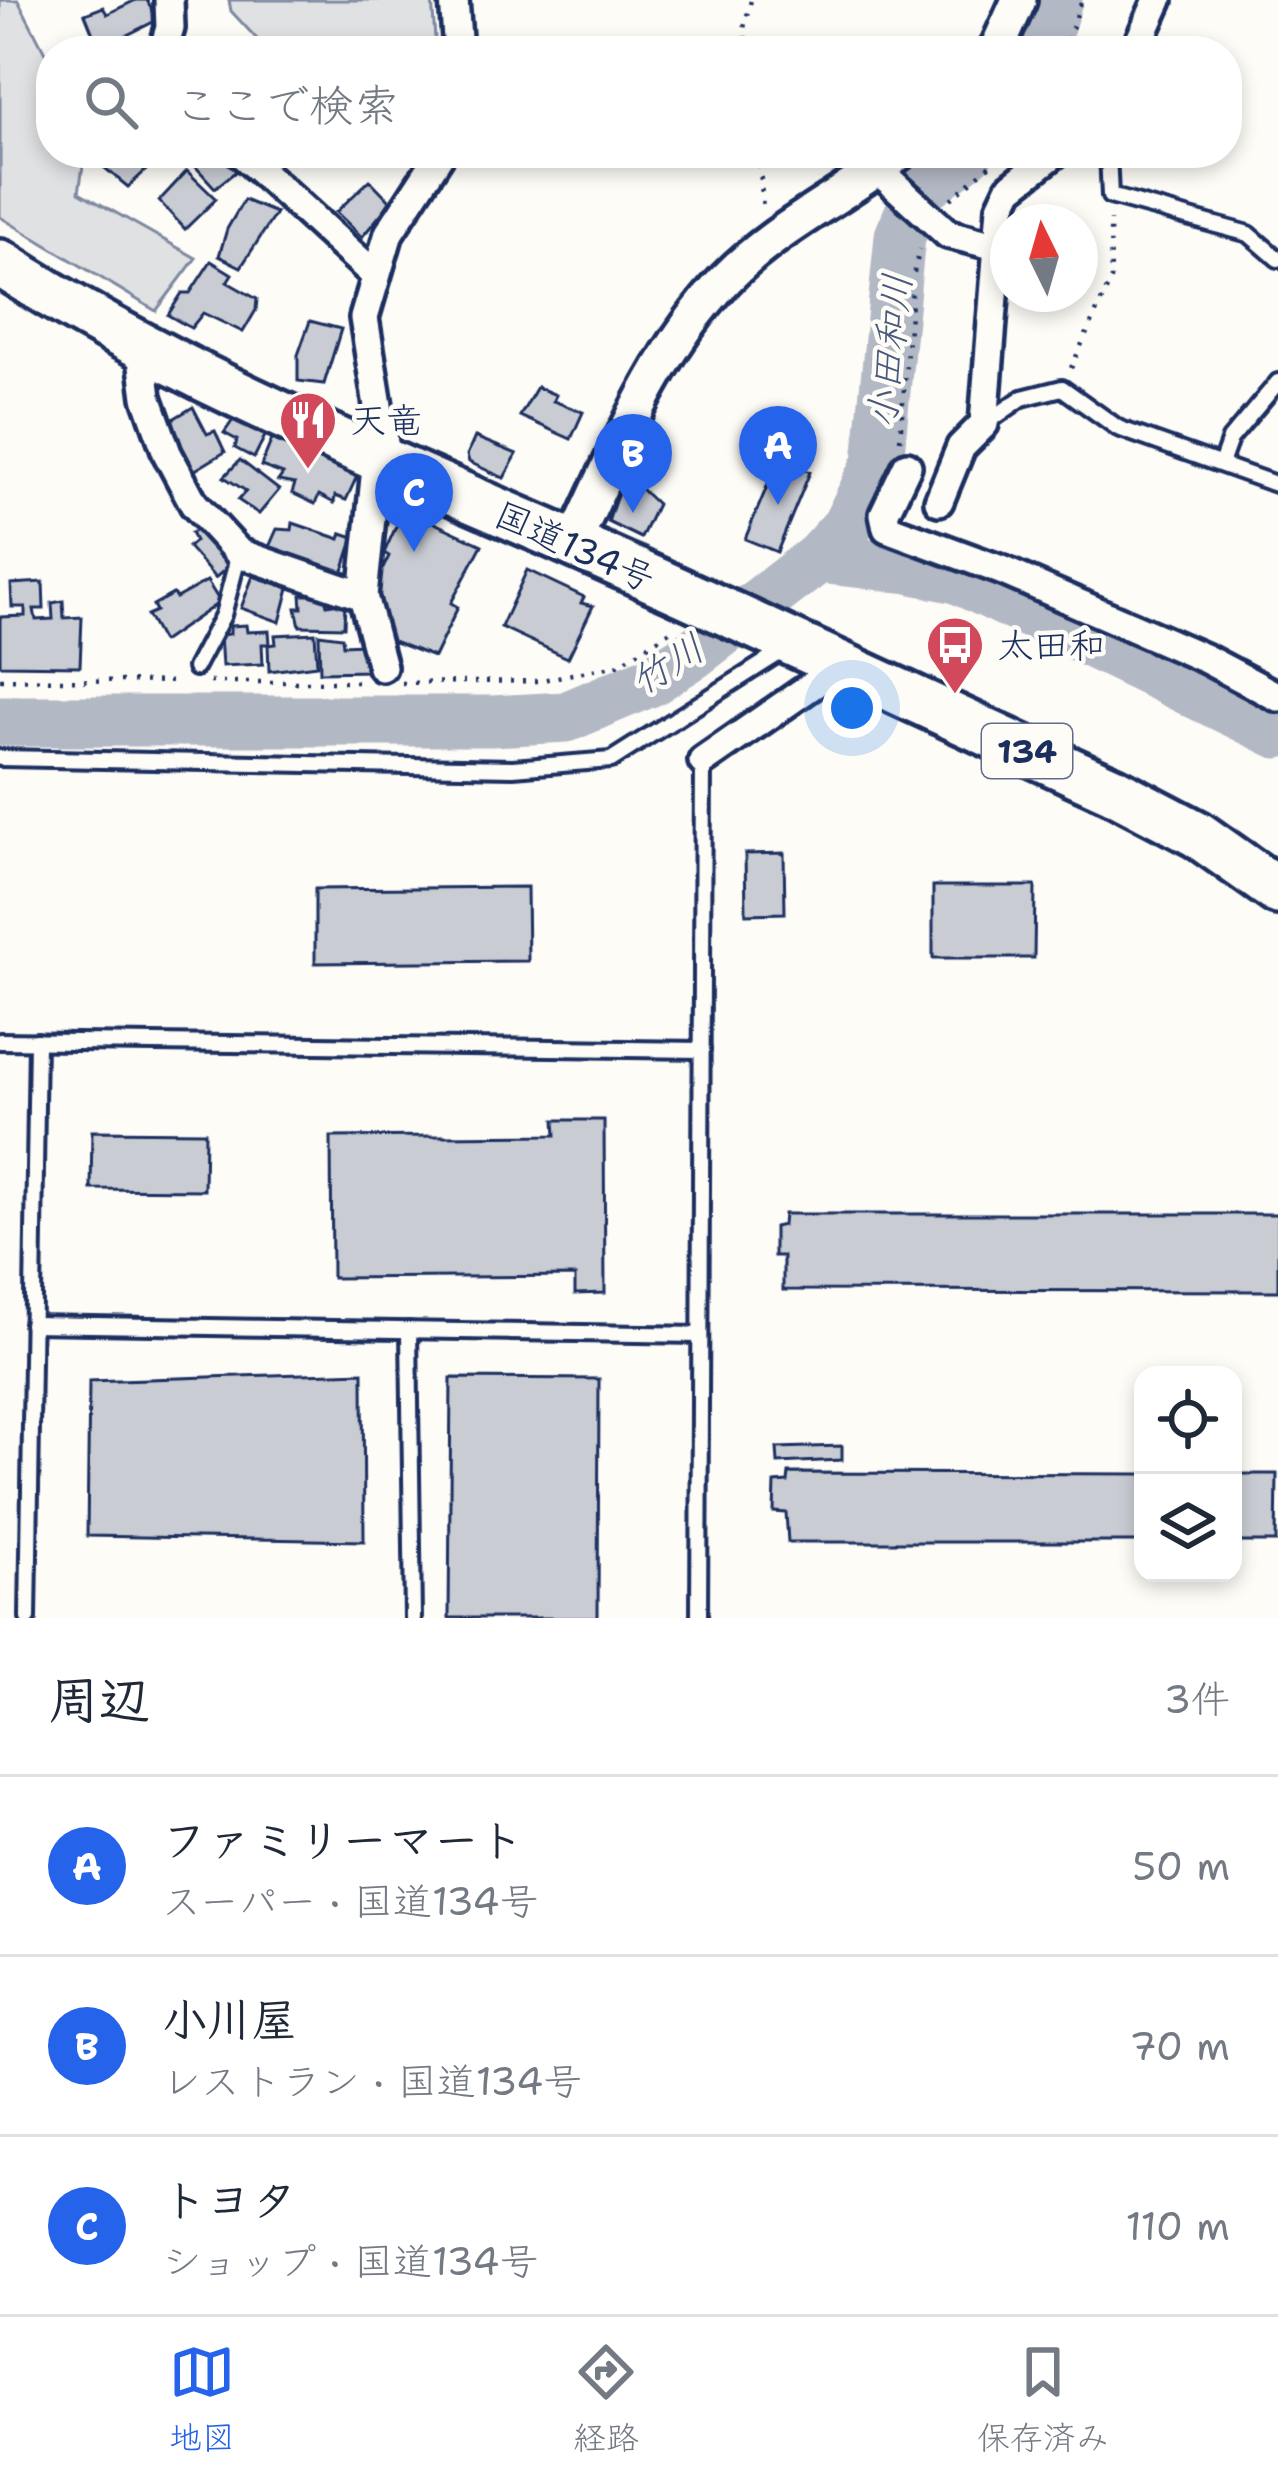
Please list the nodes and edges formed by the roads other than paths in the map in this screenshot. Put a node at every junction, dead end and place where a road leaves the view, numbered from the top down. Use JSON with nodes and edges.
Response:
{"nodes":[{"id":1,"x":169,"y":0,"type":"edge"},
{"id":2,"x":454,"y":0,"type":"edge"},
{"id":3,"x":1019,"y":0,"type":"edge"},
{"id":4,"x":1158,"y":0,"type":"edge"},
{"id":5,"x":168,"y":36,"type":"edge"},
{"id":6,"x":457,"y":36,"type":"edge"},
{"id":7,"x":1003,"y":36,"type":"edge"},
{"id":8,"x":1142,"y":36,"type":"edge"},
{"id":9,"x":257,"y":168,"type":"edge"},
{"id":10,"x":431,"y":168,"type":"edge"},
{"id":11,"x":878,"y":168,"type":"edge"},
{"id":12,"x":893,"y":168,"type":"edge"},
{"id":13,"x":1036,"y":168,"type":"edge"},
{"id":14,"x":1109,"y":168,"type":"edge"},
{"id":15,"x":1002,"y":204,"type":"edge"},
{"id":16,"x":990,"y":244,"type":"edge"},
{"id":17,"x":1278,"y":259,"type":"edge"},
{"id":18,"x":0,"y":263,"type":"edge"},
{"id":19,"x":376,"y":276,"type":"junction"},
{"id":20,"x":992,"y":312,"type":"edge"},
{"id":21,"x":140,"y":344,"type":"junction"},
{"id":22,"x":1278,"y":382,"type":"edge"},
{"id":23,"x":984,"y":424,"type":"junction"},
{"id":24,"x":382,"y":460,"type":"junction"},
{"id":25,"x":1221,"y":464,"type":"junction"},
{"id":26,"x":908,"y":466,"type":"road end"},
{"id":27,"x":1278,"y":485,"type":"edge"},
{"id":28,"x":939,"y":501,"type":"dead end"},
{"id":29,"x":573,"y":544,"type":"junction"},
{"id":30,"x":239,"y":553,"type":"junction"},
{"id":31,"x":363,"y":596,"type":"junction"},
{"id":32,"x":778,"y":638,"type":"junction"},
{"id":33,"x":841,"y":666,"type":"junction"},
{"id":34,"x":382,"y":667,"type":"dead end"},
{"id":35,"x":195,"y":668,"type":"dead end"},
{"id":36,"x":1278,"y":697,"type":"edge"},
{"id":37,"x":0,"y":758,"type":"edge"},
{"id":38,"x":703,"y":761,"type":"joint"},
{"id":39,"x":1277,"y":888,"type":"edge"},
{"id":40,"x":0,"y":1041,"type":"edge"},
{"id":41,"x":37,"y":1041,"type":"junction"},
{"id":42,"x":702,"y":1050,"type":"junction"},
{"id":43,"x":32,"y":1324,"type":"junction"},
{"id":44,"x":409,"y":1330,"type":"junction"},
{"id":45,"x":700,"y":1335,"type":"junction"},
{"id":46,"x":28,"y":1618,"type":"edge"},
{"id":47,"x":413,"y":1618,"type":"edge"},
{"id":48,"x":699,"y":1618,"type":"edge"}],
"edges":[{"from":1,"to":5,"type":"street"},
{"from":2,"to":6,"type":"street"},
{"from":3,"to":7,"type":"street"},
{"from":4,"to":8,"type":"street"},
{"from":9,"to":19,"type":"street"},
{"from":10,"to":19,"type":"street"},
{"from":11,"to":29,"type":"street"},
{"from":12,"to":16,"type":"street"},
{"from":13,"to":15,"type":"street"},
{"from":14,"to":17,"type":"lane"},
{"from":18,"to":21,"type":"highway","name":"国道134号","number":"134"},
{"from":19,"to":24,"type":"street"},
{"from":20,"to":23,"type":"street"},
{"from":21,"to":24,"type":"highway","name":"国道134号","number":"134"},
{"from":21,"to":30,"type":"street"},
{"from":22,"to":25,"type":"lane"},
{"from":23,"to":25,"type":"lane"},
{"from":23,"to":28,"type":"street"},
{"from":24,"to":29,"type":"highway","name":"国道134号","number":"134"},
{"from":24,"to":31,"type":"street"},
{"from":25,"to":27,"type":"lane"},
{"from":26,"to":36,"type":"street"},
{"from":29,"to":32,"type":"highway","name":"国道134号","number":"134"},
{"from":30,"to":31,"type":"street"},
{"from":30,"to":35,"type":"lane"},
{"from":31,"to":34,"type":"street"},
{"from":32,"to":33,"type":"highway","name":"国道134号","number":"134"},
{"from":32,"to":37,"type":"lane"},
{"from":33,"to":38,"type":"street"},
{"from":33,"to":39,"type":"highway","name":"国道134号","number":"134"},
{"from":38,"to":42,"type":"lane"},
{"from":40,"to":41,"type":"lane"},
{"from":41,"to":42,"type":"lane"},
{"from":41,"to":43,"type":"lane"},
{"from":42,"to":45,"type":"lane"},
{"from":43,"to":44,"type":"lane"},
{"from":43,"to":46,"type":"lane"},
{"from":44,"to":45,"type":"lane"},
{"from":44,"to":47,"type":"lane"},
{"from":45,"to":48,"type":"lane"}]}
